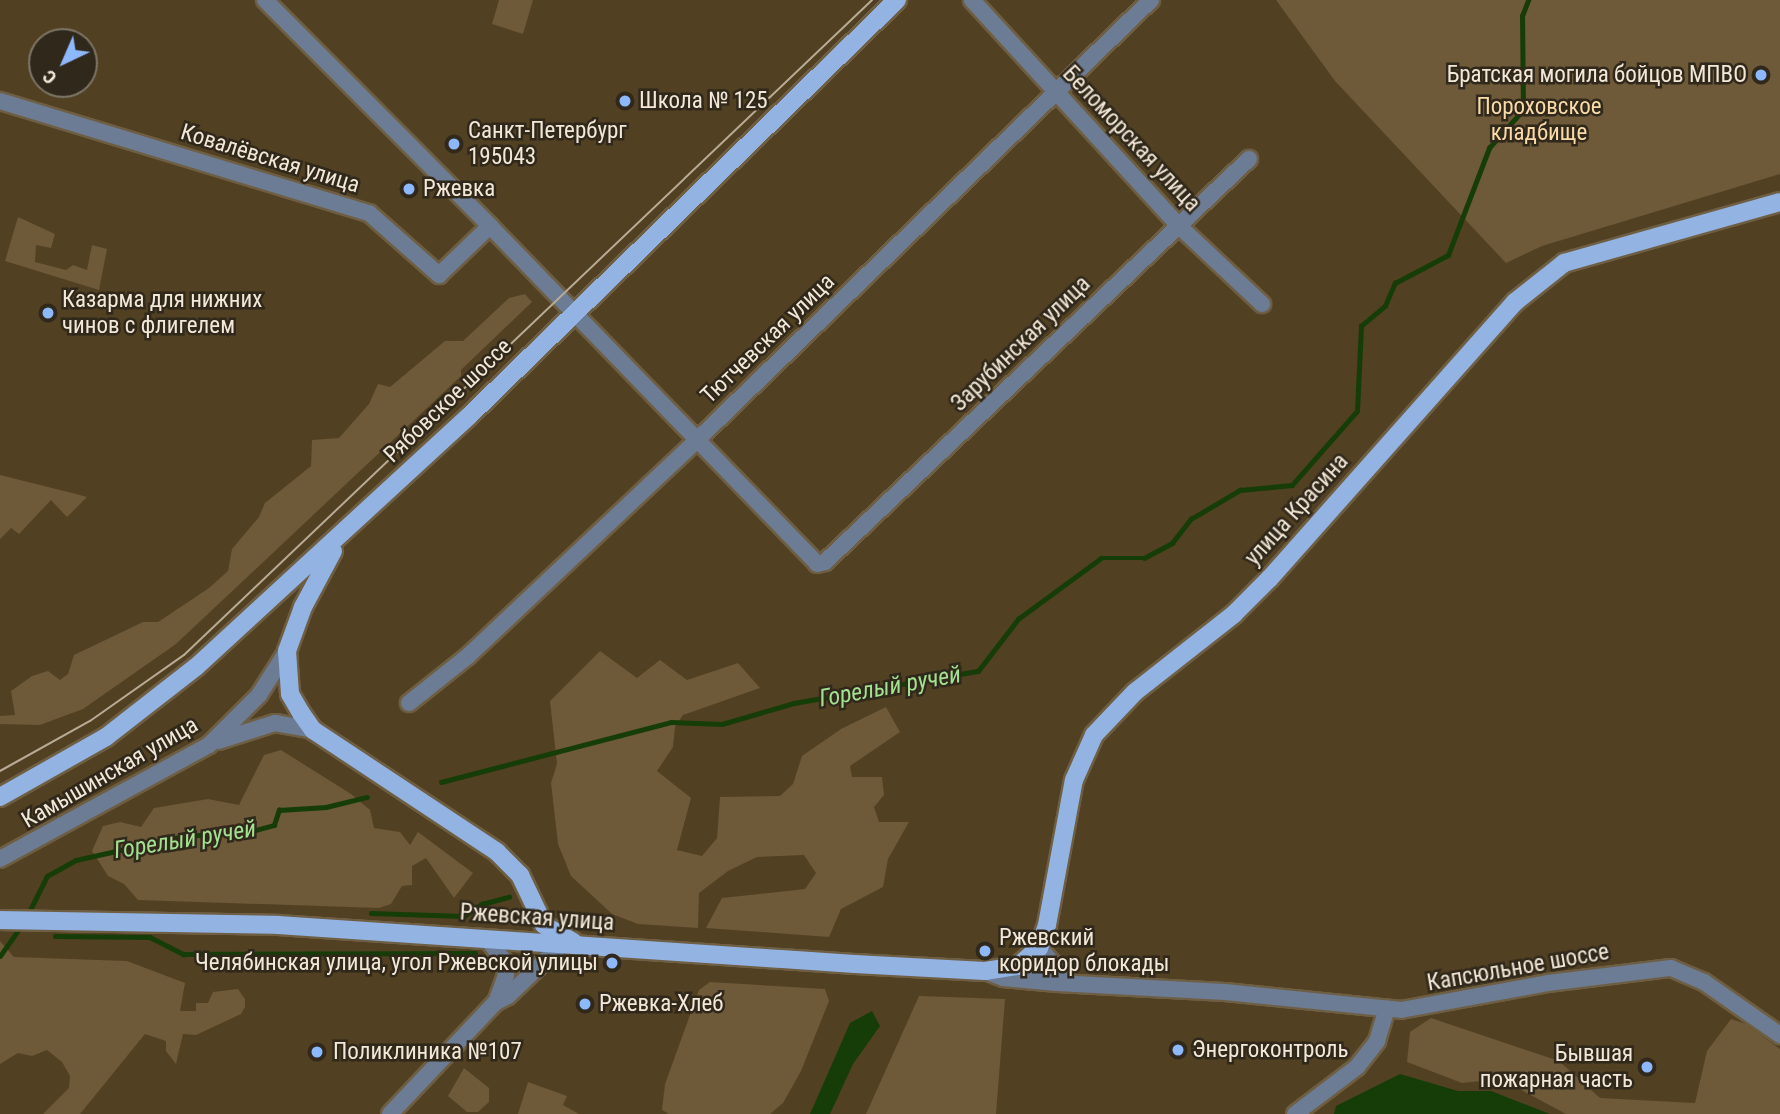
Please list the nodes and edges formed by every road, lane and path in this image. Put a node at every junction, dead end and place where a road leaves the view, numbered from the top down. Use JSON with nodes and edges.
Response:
{"nodes":[{"id":1,"x":265,"y":0,"type":"edge"},
{"id":2,"x":897,"y":0,"type":"edge"},
{"id":3,"x":972,"y":0,"type":"edge"},
{"id":4,"x":1150,"y":0,"type":"edge"},
{"id":5,"x":1055,"y":93,"type":"junction"},
{"id":6,"x":0,"y":101,"type":"edge"},
{"id":7,"x":1249,"y":159,"type":"dead end"},
{"id":8,"x":1780,"y":202,"type":"edge"},
{"id":9,"x":490,"y":226,"type":"junction"},
{"id":10,"x":1179,"y":226,"type":"junction"},
{"id":11,"x":1262,"y":303,"type":"dead end"},
{"id":12,"x":573,"y":315,"type":"junction"},
{"id":13,"x":695,"y":442,"type":"junction"},
{"id":14,"x":349,"y":528,"type":"junction"},
{"id":15,"x":287,"y":651,"type":"junction"},
{"id":16,"x":409,"y":703,"type":"dead end"},
{"id":17,"x":313,"y":730,"type":"junction"},
{"id":18,"x":209,"y":745,"type":"junction"},
{"id":19,"x":0,"y":797,"type":"edge"},
{"id":20,"x":0,"y":859,"type":"edge"},
{"id":21,"x":0,"y":920,"type":"edge"},
{"id":22,"x":488,"y":940,"type":"junction"},
{"id":23,"x":570,"y":945,"type":"junction"},
{"id":24,"x":1039,"y":948,"type":"junction"},
{"id":25,"x":985,"y":971,"type":"junction"},
{"id":26,"x":1069,"y":981,"type":"junction"},
{"id":27,"x":496,"y":1002,"type":"junction"},
{"id":28,"x":1387,"y":1009,"type":"junction"},
{"id":29,"x":1780,"y":1035,"type":"edge"},
{"id":30,"x":390,"y":1114,"type":"edge"},
{"id":31,"x":1295,"y":1114,"type":"edge"}],
"edges":[{"from":1,"to":9,"type":"street"},
{"from":2,"to":12,"type":"main road","name":"Рябовское шоссе"},
{"from":3,"to":5,"type":"street","name":"Беломорская улица"},
{"from":4,"to":5,"type":"street","name":"Тютчевская улица"},
{"from":5,"to":10,"type":"street","name":"Беломорская улица"},
{"from":5,"to":13,"type":"street","name":"Тютчевская улица"},
{"from":6,"to":9,"type":"street","name":"Ковалёвская улица"},
{"from":7,"to":10,"type":"street","name":"Зарубинская улица"},
{"from":8,"to":24,"type":"main road","name":"улица Красина"},
{"from":9,"to":12,"type":"street"},
{"from":10,"to":11,"type":"street","name":"Беломорская улица"},
{"from":10,"to":13,"type":"street","name":"Зарубинская улица"},
{"from":12,"to":13,"type":"street"},
{"from":12,"to":14,"type":"main road","name":"Рябовское шоссе"},
{"from":13,"to":16,"type":"street","name":"Тютчевская улица"},
{"from":14,"to":15,"type":"main road"},
{"from":14,"to":19,"type":"main road","name":"Рябовское шоссе"},
{"from":15,"to":17,"type":"main road"},
{"from":15,"to":18,"type":"street","name":"Камышинская улица"},
{"from":17,"to":18,"type":"street"},
{"from":17,"to":23,"type":"main road"},
{"from":18,"to":20,"type":"street","name":"Камышинская улица"},
{"from":21,"to":22,"type":"main road","name":"Ржевская улица"},
{"from":22,"to":23,"type":"main road","name":"Ржевская улица"},
{"from":22,"to":27,"type":"street"},
{"from":23,"to":25,"type":"main road","name":"Ржевская улица"},
{"from":23,"to":27,"type":"street"},
{"from":24,"to":25,"type":"main road"},
{"from":24,"to":26,"type":"street"},
{"from":25,"to":26,"type":"street","name":"Ржевская улица"},
{"from":26,"to":28,"type":"street","name":"Капсюльное шоссе"},
{"from":27,"to":30,"type":"street"},
{"from":28,"to":29,"type":"street","name":"Капсюльное шоссе"},
{"from":28,"to":31,"type":"street"}]}
